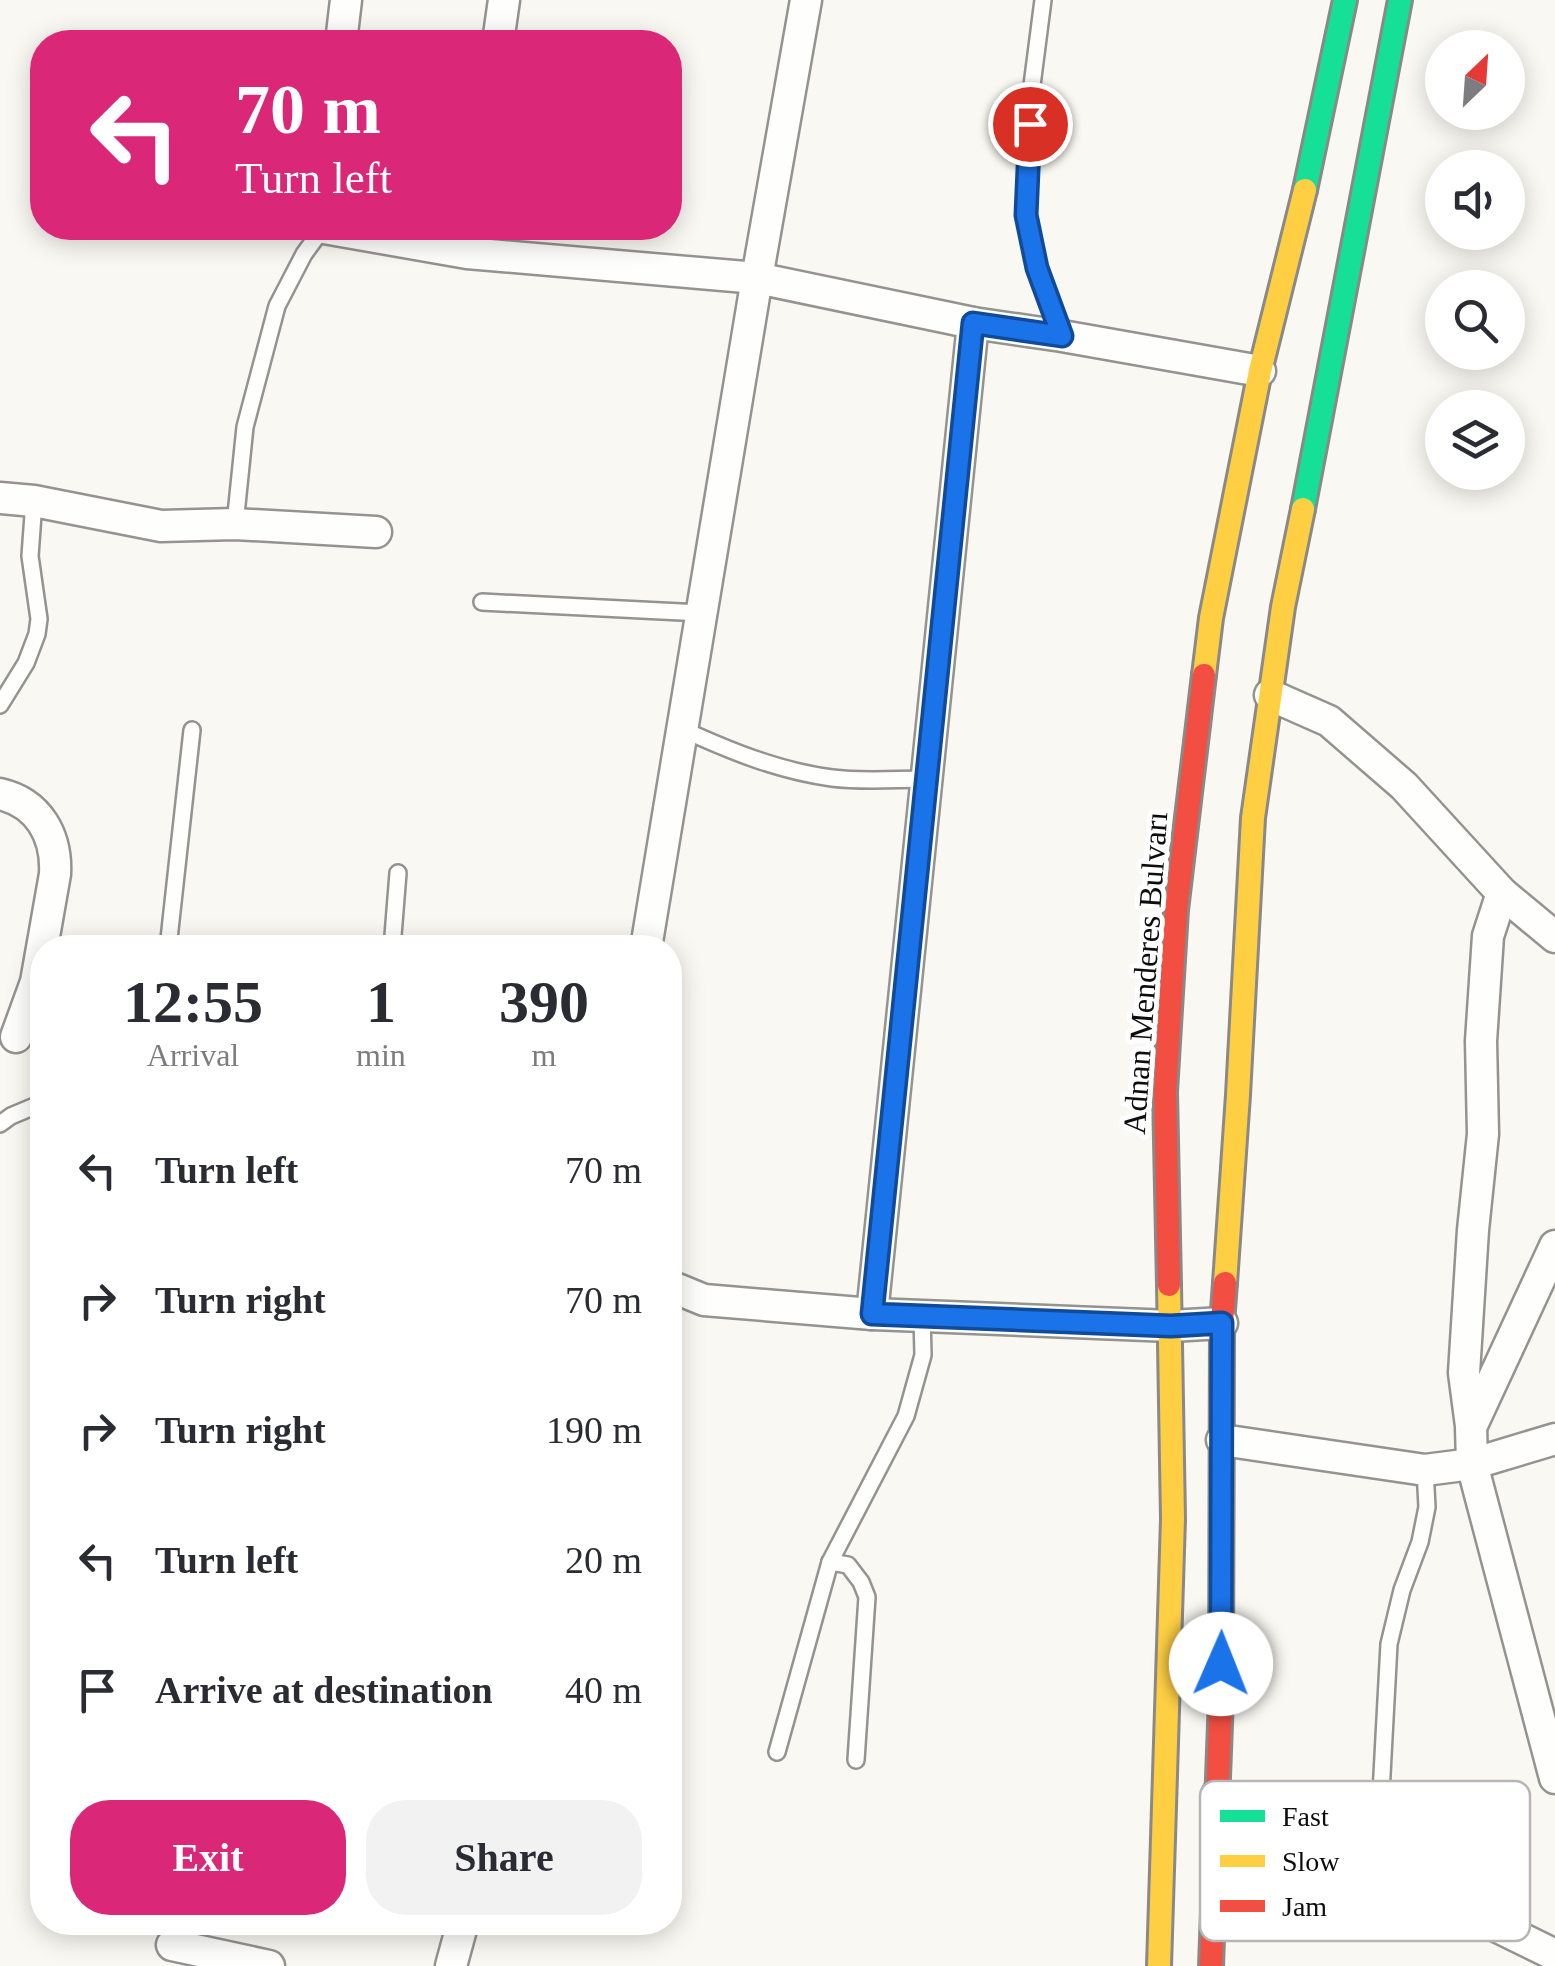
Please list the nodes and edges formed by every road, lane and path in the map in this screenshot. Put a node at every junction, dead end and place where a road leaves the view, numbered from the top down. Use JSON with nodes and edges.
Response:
{"nodes":[{"id":1,"x":346,"y":0,"type":"edge"},
{"id":2,"x":504,"y":0,"type":"edge"},
{"id":3,"x":806,"y":0,"type":"edge"},
{"id":4,"x":1044,"y":0,"type":"edge"},
{"id":5,"x":1345,"y":0,"type":"edge"},
{"id":6,"x":1400,"y":0,"type":"edge"},
{"id":7,"x":343,"y":30,"type":"edge"},
{"id":8,"x":500,"y":30,"type":"edge"},
{"id":9,"x":315,"y":240,"type":"edge"},
{"id":10,"x":469,"y":240,"type":"edge"},
{"id":11,"x":757,"y":278,"type":"junction"},
{"id":12,"x":973,"y":323,"type":"junction"},
{"id":13,"x":1062,"y":336,"type":"junction"},
{"id":14,"x":1260,"y":371,"type":"junction"},
{"id":15,"x":0,"y":498,"type":"edge"},
{"id":16,"x":34,"y":501,"type":"junction"},
{"id":17,"x":234,"y":524,"type":"junction"},
{"id":18,"x":376,"y":532,"type":"dead end"},
{"id":19,"x":482,"y":602,"type":"dead end"},
{"id":20,"x":701,"y":612,"type":"junction"},
{"id":21,"x":1270,"y":694,"type":"junction"},
{"id":22,"x":0,"y":705,"type":"edge"},
{"id":23,"x":682,"y":729,"type":"junction"},
{"id":24,"x":192,"y":730,"type":"dead end"},
{"id":25,"x":927,"y":779,"type":"junction"},
{"id":26,"x":0,"y":794,"type":"edge"},
{"id":27,"x":398,"y":874,"type":"dead end"},
{"id":28,"x":1502,"y":893,"type":"junction"},
{"id":29,"x":45,"y":935,"type":"edge"},
{"id":30,"x":169,"y":935,"type":"edge"},
{"id":31,"x":393,"y":935,"type":"edge"},
{"id":32,"x":648,"y":935,"type":"edge"},
{"id":33,"x":1555,"y":937,"type":"edge"},
{"id":34,"x":30,"y":1003,"type":"edge"},
{"id":35,"x":20,"y":1039,"type":"edge"},
{"id":36,"x":30,"y":1107,"type":"edge"},
{"id":37,"x":0,"y":1124,"type":"edge"},
{"id":38,"x":1555,"y":1246,"type":"edge"},
{"id":39,"x":682,"y":1291,"type":"edge"},
{"id":40,"x":872,"y":1314,"type":"junction"},
{"id":41,"x":922,"y":1316,"type":"junction"},
{"id":42,"x":1222,"y":1323,"type":"junction"},
{"id":43,"x":1171,"y":1326,"type":"junction"},
{"id":44,"x":1471,"y":1426,"type":"junction"},
{"id":45,"x":1555,"y":1439,"type":"edge"},
{"id":46,"x":1222,"y":1440,"type":"junction"},
{"id":47,"x":1472,"y":1464,"type":"junction"},
{"id":48,"x":1425,"y":1470,"type":"junction"},
{"id":49,"x":830,"y":1562,"type":"junction"},
{"id":50,"x":1548,"y":1718,"type":"edge"},
{"id":51,"x":777,"y":1752,"type":"dead end"},
{"id":52,"x":856,"y":1760,"type":"dead end"},
{"id":53,"x":1555,"y":1778,"type":"edge"},
{"id":54,"x":1218,"y":1781,"type":"edge"},
{"id":55,"x":1382,"y":1781,"type":"edge"},
{"id":56,"x":459,"y":1935,"type":"edge"},
{"id":57,"x":1212,"y":1941,"type":"edge"},
{"id":58,"x":1526,"y":1941,"type":"edge"},
{"id":59,"x":172,"y":1944,"type":"dead end"},
{"id":60,"x":1555,"y":1955,"type":"edge"},
{"id":61,"x":269,"y":1966,"type":"edge"},
{"id":62,"x":451,"y":1966,"type":"edge"},
{"id":63,"x":1159,"y":1966,"type":"edge"},
{"id":64,"x":1211,"y":1966,"type":"edge"}],
"edges":[{"from":1,"to":7,"type":"street"},
{"from":2,"to":8,"type":"street"},
{"from":3,"to":11,"type":"street"},
{"from":4,"to":13,"type":"lane"},
{"from":5,"to":14,"type":"main road","name":"Adnan Menderes Bulvarı"},
{"from":6,"to":21,"type":"main road"},
{"from":9,"to":17,"type":"lane"},
{"from":10,"to":11,"type":"street"},
{"from":11,"to":12,"type":"street"},
{"from":11,"to":20,"type":"street"},
{"from":12,"to":13,"type":"street"},
{"from":12,"to":25,"type":"street"},
{"from":13,"to":14,"type":"street"},
{"from":14,"to":43,"type":"main road","name":"Adnan Menderes Bulvarı"},
{"from":15,"to":16,"type":"street"},
{"from":16,"to":17,"type":"street"},
{"from":16,"to":22,"type":"lane"},
{"from":17,"to":18,"type":"street"},
{"from":19,"to":20,"type":"lane"},
{"from":20,"to":23,"type":"street"},
{"from":21,"to":28,"type":"street"},
{"from":21,"to":42,"type":"main road"},
{"from":23,"to":25,"type":"lane"},
{"from":23,"to":32,"type":"street"},
{"from":24,"to":30,"type":"lane"},
{"from":25,"to":40,"type":"street"},
{"from":26,"to":29,"type":"street"},
{"from":27,"to":31,"type":"lane"},
{"from":28,"to":33,"type":"street"},
{"from":28,"to":44,"type":"street"},
{"from":34,"to":35,"type":"street"},
{"from":36,"to":37,"type":"lane"},
{"from":38,"to":44,"type":"street"},
{"from":39,"to":40,"type":"street"},
{"from":40,"to":41,"type":"street"},
{"from":41,"to":43,"type":"street"},
{"from":41,"to":49,"type":"lane"},
{"from":42,"to":43,"type":"street"},
{"from":42,"to":46,"type":"main road"},
{"from":43,"to":63,"type":"main road","name":"Adnan Menderes Bulvarı"},
{"from":44,"to":47,"type":"street"},
{"from":45,"to":47,"type":"street"},
{"from":46,"to":48,"type":"street"},
{"from":46,"to":54,"type":"main road"},
{"from":47,"to":48,"type":"street"},
{"from":47,"to":50,"type":"street"},
{"from":48,"to":55,"type":"lane"},
{"from":49,"to":51,"type":"lane"},
{"from":49,"to":52,"type":"lane"},
{"from":50,"to":53,"type":"street"},
{"from":56,"to":62,"type":"street"},
{"from":57,"to":64,"type":"main road"},
{"from":58,"to":60,"type":"street"},
{"from":59,"to":61,"type":"street"}]}
